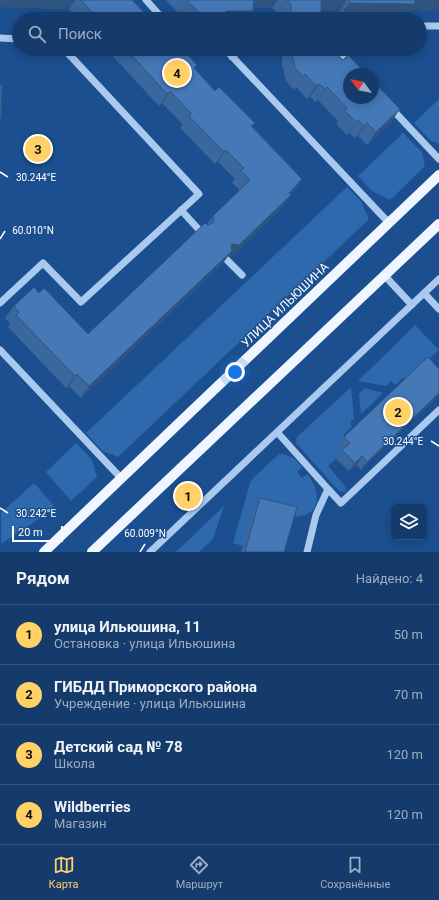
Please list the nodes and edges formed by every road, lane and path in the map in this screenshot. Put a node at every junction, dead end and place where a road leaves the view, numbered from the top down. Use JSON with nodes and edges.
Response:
{"nodes":[{"id":1,"x":146,"y":0,"type":"edge"},
{"id":2,"x":157,"y":12,"type":"edge"},
{"id":3,"x":427,"y":26,"type":"edge"},
{"id":4,"x":439,"y":26,"type":"edge"},
{"id":5,"x":0,"y":38,"type":"edge"},
{"id":6,"x":12,"y":39,"type":"edge"},
{"id":7,"x":71,"y":56,"type":"edge"},
{"id":8,"x":341,"y":56,"type":"edge"},
{"id":9,"x":232,"y":57,"type":"edge"},
{"id":10,"x":352,"y":68,"type":"edge"},
{"id":11,"x":386,"y":104,"type":"edge"},
{"id":12,"x":439,"y":159,"type":"edge"},
{"id":13,"x":439,"y":175,"type":"edge"},
{"id":14,"x":181,"y":210,"type":"junction"},
{"id":15,"x":389,"y":223,"type":"junction"},
{"id":16,"x":439,"y":224,"type":"edge"},
{"id":17,"x":200,"y":232,"type":"edge"},
{"id":18,"x":227,"y":260,"type":"edge"},
{"id":19,"x":242,"y":275,"type":"dead end"},
{"id":20,"x":384,"y":276,"type":"junction"},
{"id":21,"x":439,"y":279,"type":"edge"},
{"id":22,"x":424,"y":293,"type":"junction"},
{"id":23,"x":0,"y":303,"type":"edge"},
{"id":24,"x":412,"y":305,"type":"junction"},
{"id":25,"x":439,"y":309,"type":"edge"},
{"id":26,"x":0,"y":350,"type":"edge"},
{"id":27,"x":439,"y":410,"type":"edge"},
{"id":28,"x":276,"y":432,"type":"junction"},
{"id":29,"x":121,"y":478,"type":"junction"},
{"id":30,"x":328,"y":489,"type":"junction"},
{"id":31,"x":44,"y":552,"type":"edge"},
{"id":32,"x":92,"y":552,"type":"edge"},
{"id":33,"x":150,"y":552,"type":"edge"},
{"id":34,"x":307,"y":552,"type":"edge"}],
"edges":[{"from":1,"to":2,"type":"street"},
{"from":3,"to":4,"type":"street"},
{"from":5,"to":6,"type":"street"},
{"from":7,"to":14,"type":"street"},
{"from":8,"to":10,"type":"street"},
{"from":9,"to":15,"type":"street"},
{"from":11,"to":12,"type":"street"},
{"from":13,"to":15,"type":"main road","name":"УЛИЦА ИЛЬЮШИНА"},
{"from":14,"to":17,"type":"street"},
{"from":14,"to":23,"type":"street"},
{"from":15,"to":29,"type":"main road","name":"УЛИЦА ИЛЬЮШИНА"},
{"from":16,"to":20,"type":"main road"},
{"from":18,"to":19,"type":"street"},
{"from":20,"to":24,"type":"street"},
{"from":20,"to":32,"type":"main road"},
{"from":21,"to":22,"type":"street"},
{"from":22,"to":24,"type":"street"},
{"from":22,"to":25,"type":"street"},
{"from":24,"to":28,"type":"street"},
{"from":26,"to":29,"type":"street"},
{"from":27,"to":30,"type":"street"},
{"from":28,"to":30,"type":"street"},
{"from":28,"to":33,"type":"street"},
{"from":29,"to":31,"type":"main road","name":"УЛИЦА ИЛЬЮШИНА"},
{"from":30,"to":34,"type":"street"}]}
